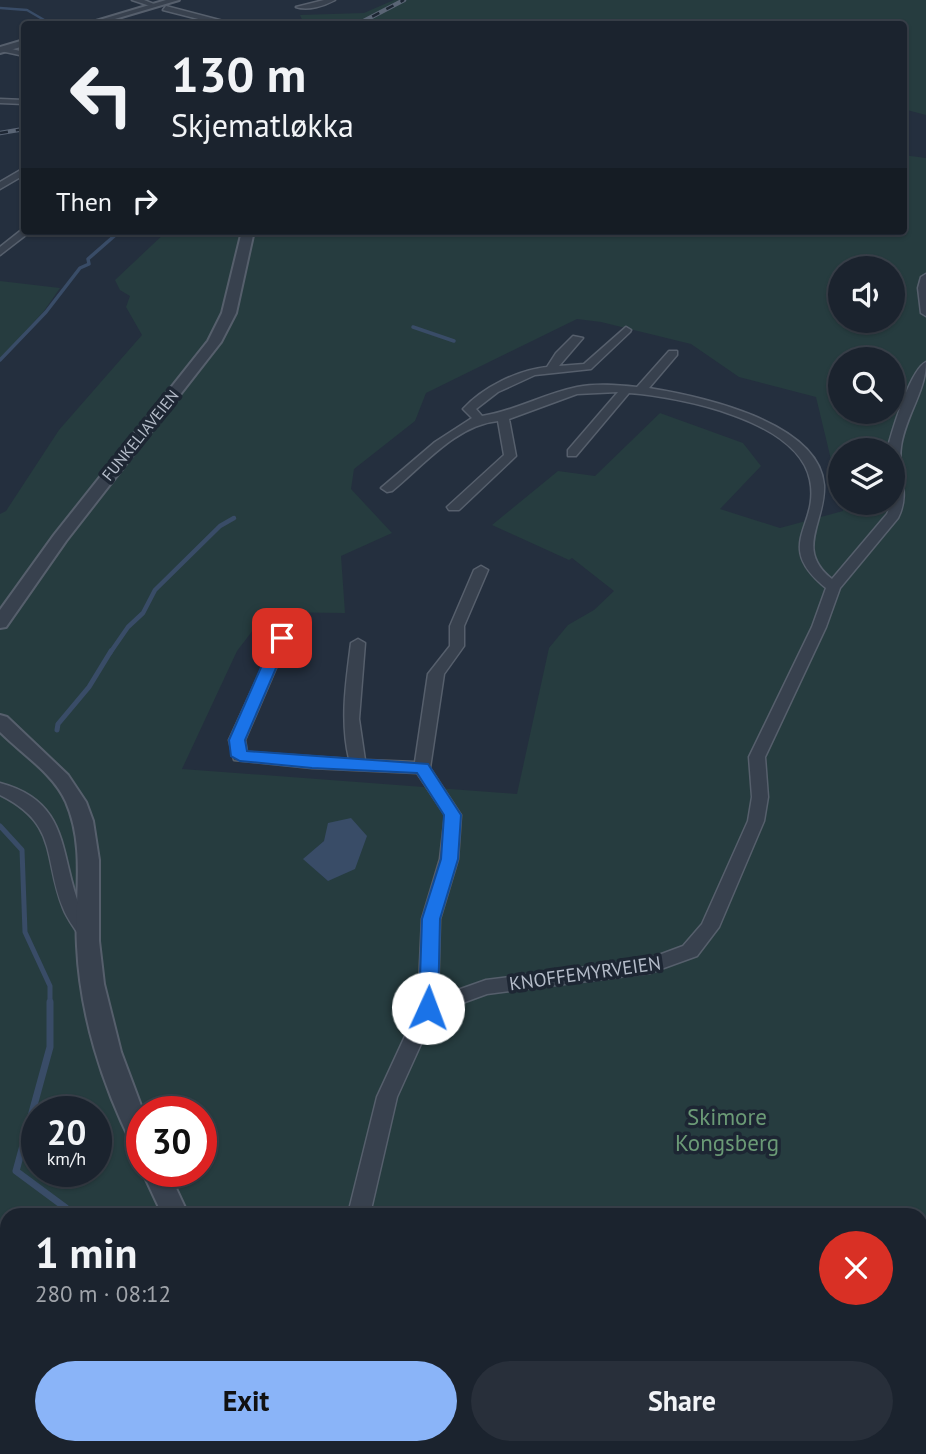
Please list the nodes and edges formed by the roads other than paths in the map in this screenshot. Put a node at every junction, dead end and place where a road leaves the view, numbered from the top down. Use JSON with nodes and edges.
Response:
{"nodes":[{"id":1,"x":136,"y":0,"type":"edge"},
{"id":2,"x":174,"y":0,"type":"edge"},
{"id":3,"x":331,"y":0,"type":"edge"},
{"id":4,"x":155,"y":6,"type":"junction"},
{"id":5,"x":300,"y":7,"type":"dead end"},
{"id":6,"x":100,"y":21,"type":"edge"},
{"id":7,"x":212,"y":21,"type":"edge"},
{"id":8,"x":21,"y":44,"type":"edge"},
{"id":9,"x":2,"y":49,"type":"edge"},
{"id":10,"x":21,"y":53,"type":"edge"},
{"id":11,"x":0,"y":101,"type":"edge"},
{"id":12,"x":21,"y":102,"type":"edge"},
{"id":13,"x":21,"y":173,"type":"edge"},
{"id":14,"x":13,"y":178,"type":"junction"},
{"id":15,"x":21,"y":179,"type":"edge"},
{"id":16,"x":0,"y":186,"type":"edge"},
{"id":17,"x":21,"y":235,"type":"edge"},
{"id":18,"x":247,"y":235,"type":"edge"},
{"id":19,"x":0,"y":252,"type":"edge"},
{"id":20,"x":926,"y":277,"type":"edge"},
{"id":21,"x":926,"y":313,"type":"edge"},
{"id":22,"x":626,"y":330,"type":"dead end"},
{"id":23,"x":577,"y":338,"type":"dead end"},
{"id":24,"x":673,"y":353,"type":"dead end"},
{"id":25,"x":926,"y":365,"type":"edge"},
{"id":26,"x":552,"y":369,"type":"junction"},
{"id":27,"x":625,"y":389,"type":"junction"},
{"id":28,"x":640,"y":391,"type":"junction"},
{"id":29,"x":503,"y":417,"type":"junction"},
{"id":30,"x":479,"y":419,"type":"junction"},
{"id":31,"x":572,"y":453,"type":"dead end"},
{"id":32,"x":387,"y":488,"type":"dead end"},
{"id":33,"x":454,"y":507,"type":"dead end"},
{"id":34,"x":481,"y":570,"type":"dead end"},
{"id":35,"x":833,"y":587,"type":"junction"},
{"id":36,"x":0,"y":624,"type":"edge"},
{"id":37,"x":282,"y":638,"type":"dead end"},
{"id":38,"x":358,"y":643,"type":"dead end"},
{"id":39,"x":0,"y":721,"type":"edge"},
{"id":40,"x":358,"y":764,"type":"junction"},
{"id":41,"x":422,"y":768,"type":"junction"},
{"id":42,"x":0,"y":788,"type":"edge"},
{"id":43,"x":86,"y":932,"type":"junction"},
{"id":44,"x":428,"y":1008,"type":"junction"},
{"id":45,"x":126,"y":1100,"type":"edge"},
{"id":46,"x":162,"y":1187,"type":"edge"},
{"id":47,"x":172,"y":1208,"type":"edge"},
{"id":48,"x":360,"y":1208,"type":"edge"}],
"edges":[{"from":1,"to":4,"type":"street"},
{"from":2,"to":4,"type":"street"},
{"from":3,"to":5,"type":"street"},
{"from":4,"to":6,"type":"street"},
{"from":4,"to":7,"type":"street"},
{"from":8,"to":9,"type":"street"},
{"from":9,"to":10,"type":"street"},
{"from":11,"to":12,"type":"street"},
{"from":13,"to":14,"type":"street"},
{"from":14,"to":15,"type":"street"},
{"from":14,"to":16,"type":"street"},
{"from":17,"to":19,"type":"street"},
{"from":18,"to":36,"type":"street","name":"FUNKELIAVEIEN"},
{"from":20,"to":21,"type":"street"},
{"from":22,"to":26,"type":"street"},
{"from":23,"to":26,"type":"street"},
{"from":24,"to":28,"type":"street"},
{"from":25,"to":35,"type":"street","name":"KNOFFEMYRVEIEN"},
{"from":26,"to":30,"type":"street"},
{"from":27,"to":28,"type":"street"},
{"from":27,"to":29,"type":"street"},
{"from":27,"to":31,"type":"street"},
{"from":28,"to":35,"type":"street"},
{"from":29,"to":30,"type":"street"},
{"from":29,"to":33,"type":"street"},
{"from":30,"to":32,"type":"street"},
{"from":34,"to":41,"type":"street"},
{"from":35,"to":44,"type":"street","name":"KNOFFEMYRVEIEN"},
{"from":37,"to":40,"type":"street"},
{"from":38,"to":40,"type":"street"},
{"from":39,"to":43,"type":"street"},
{"from":40,"to":41,"type":"street"},
{"from":41,"to":44,"type":"street"},
{"from":42,"to":43,"type":"street"},
{"from":43,"to":45,"type":"street"},
{"from":44,"to":48,"type":"street"},
{"from":46,"to":47,"type":"street"}]}
